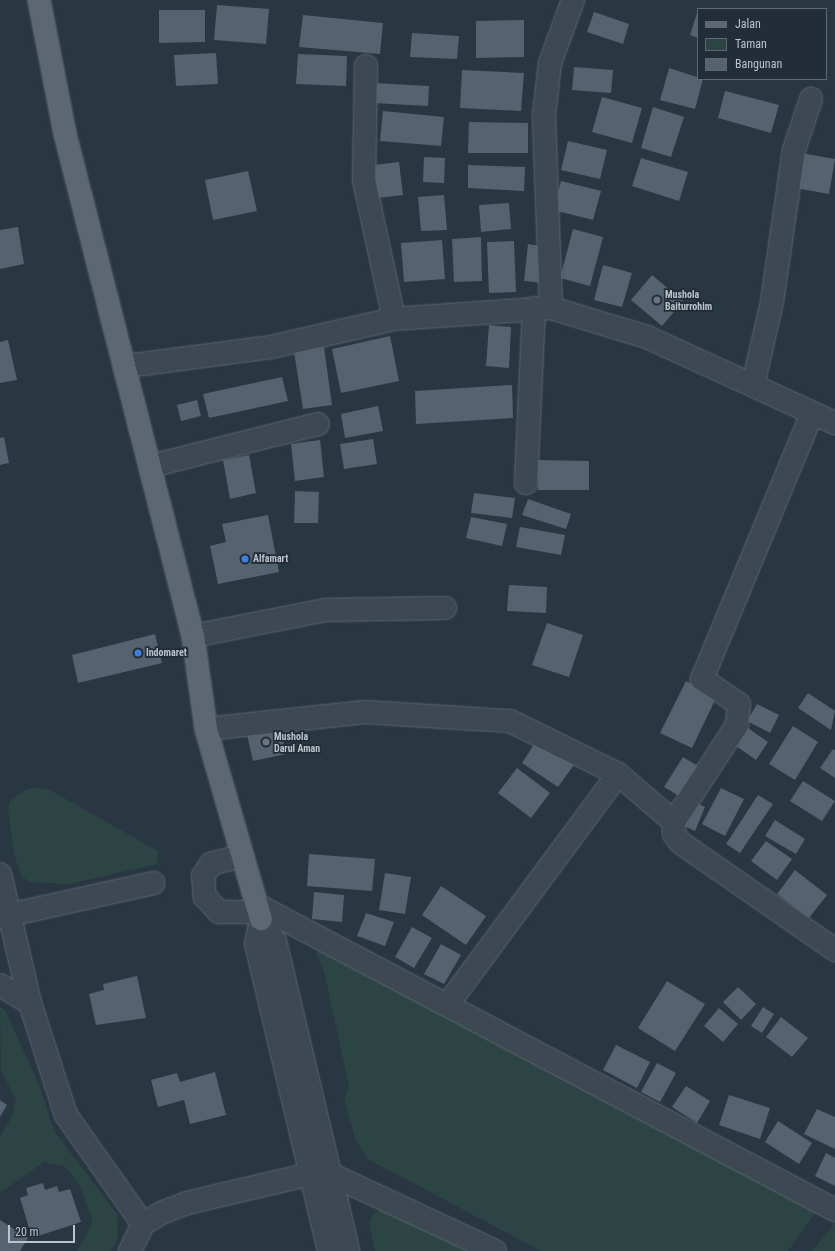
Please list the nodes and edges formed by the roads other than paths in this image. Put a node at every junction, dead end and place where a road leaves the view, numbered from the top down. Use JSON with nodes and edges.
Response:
{"nodes":[{"id":1,"x":39,"y":0,"type":"edge"},
{"id":2,"x":573,"y":0,"type":"edge"},
{"id":3,"x":366,"y":66,"type":"dead end"},
{"id":4,"x":811,"y":99,"type":"dead end"},
{"id":5,"x":542,"y":308,"type":"junction"},
{"id":6,"x":394,"y":319,"type":"junction"},
{"id":7,"x":126,"y":366,"type":"junction"},
{"id":8,"x":752,"y":385,"type":"junction"},
{"id":9,"x":812,"y":413,"type":"junction"},
{"id":10,"x":835,"y":423,"type":"edge"},
{"id":11,"x":318,"y":424,"type":"dead end"},
{"id":12,"x":151,"y":466,"type":"junction"},
{"id":13,"x":526,"y":483,"type":"dead end"},
{"id":14,"x":445,"y":608,"type":"dead end"},
{"id":15,"x":193,"y":636,"type":"junction"},
{"id":16,"x":206,"y":728,"type":"junction"},
{"id":17,"x":618,"y":774,"type":"junction"},
{"id":18,"x":674,"y":822,"type":"junction"},
{"id":19,"x":242,"y":856,"type":"junction"},
{"id":20,"x":0,"y":874,"type":"edge"},
{"id":21,"x":153,"y":883,"type":"dead end"},
{"id":22,"x":259,"y":912,"type":"junction"},
{"id":23,"x":6,"y":917,"type":"edge"},
{"id":24,"x":835,"y":950,"type":"edge"},
{"id":25,"x":0,"y":985,"type":"edge"},
{"id":26,"x":30,"y":1003,"type":"junction"},
{"id":27,"x":448,"y":1004,"type":"junction"},
{"id":28,"x":320,"y":1174,"type":"junction"},
{"id":29,"x":835,"y":1210,"type":"edge"},
{"id":30,"x":143,"y":1224,"type":"junction"},
{"id":31,"x":130,"y":1251,"type":"edge"},
{"id":32,"x":328,"y":1251,"type":"edge"},
{"id":33,"x":348,"y":1251,"type":"edge"},
{"id":34,"x":495,"y":1251,"type":"edge"}],
"edges":[{"from":1,"to":7,"type":"main road"},
{"from":2,"to":5,"type":"street"},
{"from":3,"to":6,"type":"street"},
{"from":4,"to":8,"type":"street"},
{"from":5,"to":6,"type":"street"},
{"from":5,"to":8,"type":"street"},
{"from":5,"to":13,"type":"street"},
{"from":6,"to":7,"type":"street"},
{"from":7,"to":12,"type":"main road"},
{"from":8,"to":9,"type":"street"},
{"from":9,"to":10,"type":"street"},
{"from":9,"to":18,"type":"street"},
{"from":11,"to":12,"type":"street"},
{"from":12,"to":15,"type":"main road"},
{"from":14,"to":15,"type":"street"},
{"from":15,"to":16,"type":"main road"},
{"from":16,"to":17,"type":"street"},
{"from":16,"to":19,"type":"main road"},
{"from":17,"to":18,"type":"street"},
{"from":17,"to":27,"type":"street"},
{"from":18,"to":24,"type":"street"},
{"from":19,"to":22,"type":"main road"},
{"from":19,"to":22,"type":"street"},
{"from":20,"to":23,"type":"street"},
{"from":21,"to":23,"type":"street"},
{"from":22,"to":27,"type":"street"},
{"from":22,"to":28,"type":"street"},
{"from":23,"to":26,"type":"street"},
{"from":25,"to":26,"type":"street"},
{"from":26,"to":30,"type":"street"},
{"from":27,"to":29,"type":"street"},
{"from":28,"to":30,"type":"street"},
{"from":28,"to":32,"type":"street"},
{"from":28,"to":33,"type":"street"},
{"from":28,"to":34,"type":"street"},
{"from":30,"to":31,"type":"street"}]}
